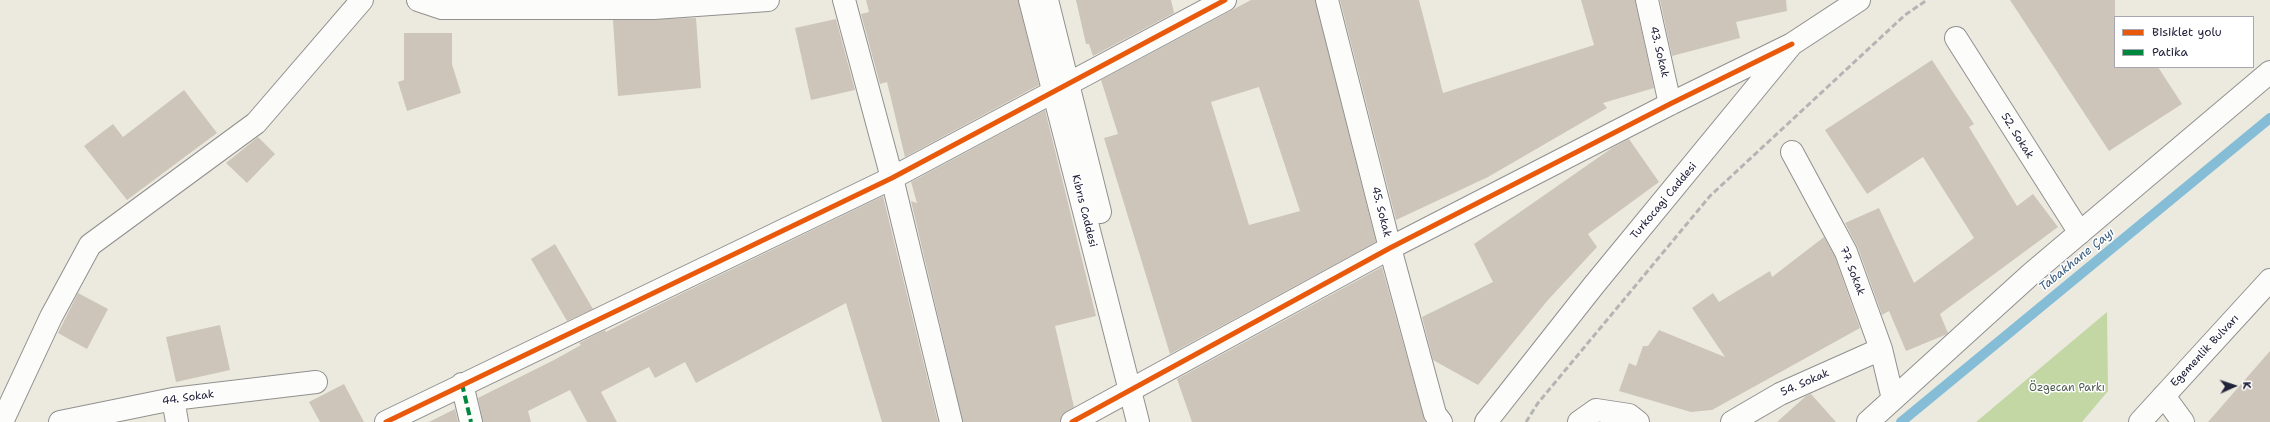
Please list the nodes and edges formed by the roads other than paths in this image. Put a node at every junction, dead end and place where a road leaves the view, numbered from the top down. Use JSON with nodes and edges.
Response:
{"nodes":[{"id":1,"x":362,"y":0,"type":"edge"},
{"id":2,"x":418,"y":0,"type":"edge"},
{"id":3,"x":768,"y":0,"type":"edge"},
{"id":4,"x":844,"y":0,"type":"edge"},
{"id":5,"x":1030,"y":0,"type":"edge"},
{"id":6,"x":1047,"y":0,"type":"edge"},
{"id":7,"x":1225,"y":0,"type":"edge"},
{"id":8,"x":1327,"y":0,"type":"edge"},
{"id":9,"x":1647,"y":0,"type":"edge"},
{"id":10,"x":1859,"y":0,"type":"edge"},
{"id":11,"x":1956,"y":38,"type":"dead end"},
{"id":12,"x":1792,"y":44,"type":"junction"},
{"id":13,"x":2270,"y":72,"type":"edge"},
{"id":14,"x":1062,"y":87,"type":"junction"},
{"id":15,"x":1670,"y":104,"type":"junction"},
{"id":16,"x":1792,"y":152,"type":"dead end"},
{"id":17,"x":892,"y":178,"type":"junction"},
{"id":18,"x":2080,"y":233,"type":"junction"},
{"id":19,"x":1390,"y":248,"type":"junction"},
{"id":20,"x":2270,"y":280,"type":"edge"},
{"id":21,"x":1881,"y":349,"type":"junction"},
{"id":22,"x":316,"y":382,"type":"dead end"},
{"id":23,"x":462,"y":384,"type":"junction"},
{"id":24,"x":1136,"y":387,"type":"junction"},
{"id":25,"x":2164,"y":396,"type":"junction"},
{"id":26,"x":173,"y":399,"type":"junction"},
{"id":27,"x":1893,"y":399,"type":"junction"},
{"id":28,"x":2,"y":422,"type":"edge"},
{"id":29,"x":60,"y":422,"type":"edge"},
{"id":30,"x":177,"y":422,"type":"edge"},
{"id":31,"x":386,"y":422,"type":"edge"},
{"id":32,"x":471,"y":422,"type":"edge"},
{"id":33,"x":951,"y":422,"type":"edge"},
{"id":34,"x":1072,"y":422,"type":"edge"},
{"id":35,"x":1138,"y":422,"type":"edge"},
{"id":36,"x":1151,"y":422,"type":"edge"},
{"id":37,"x":1441,"y":422,"type":"edge"},
{"id":38,"x":1486,"y":422,"type":"edge"},
{"id":39,"x":1580,"y":422,"type":"edge"},
{"id":40,"x":1638,"y":422,"type":"edge"},
{"id":41,"x":1732,"y":422,"type":"edge"},
{"id":42,"x":1868,"y":422,"type":"edge"},
{"id":43,"x":2140,"y":422,"type":"edge"},
{"id":44,"x":2183,"y":422,"type":"edge"}],
"edges":[{"from":1,"to":28,"type":"street"},
{"from":2,"to":3,"type":"street"},
{"from":4,"to":17,"type":"street"},
{"from":5,"to":14,"type":"street","name":"Kıbrıs Caddesi"},
{"from":6,"to":14,"type":"street","name":"Kıbrıs Caddesi"},
{"from":7,"to":14,"type":"street"},
{"from":8,"to":19,"type":"street","name":"45. Sokak"},
{"from":9,"to":15,"type":"street","name":"43. Sokak"},
{"from":10,"to":12,"type":"street","name":"Turkocagi Caddesi"},
{"from":11,"to":18,"type":"street","name":"52. Sokak"},
{"from":12,"to":15,"type":"street"},
{"from":12,"to":38,"type":"street","name":"Turkocagi Caddesi"},
{"from":13,"to":18,"type":"street"},
{"from":14,"to":17,"type":"street"},
{"from":14,"to":24,"type":"street","name":"Kıbrıs Caddesi"},
{"from":15,"to":19,"type":"street"},
{"from":16,"to":21,"type":"street","name":"77. Sokak"},
{"from":17,"to":23,"type":"street"},
{"from":17,"to":33,"type":"street"},
{"from":18,"to":27,"type":"street"},
{"from":19,"to":24,"type":"street"},
{"from":19,"to":37,"type":"street","name":"45. Sokak"},
{"from":20,"to":25,"type":"street","name":"Egemenlik Bulvarı"},
{"from":21,"to":27,"type":"street","name":"77. Sokak"},
{"from":21,"to":41,"type":"street","name":"54. Sokak"},
{"from":22,"to":26,"type":"street","name":"44. Sokak"},
{"from":23,"to":31,"type":"street"},
{"from":23,"to":32,"type":"street"},
{"from":24,"to":34,"type":"street"},
{"from":24,"to":35,"type":"street","name":"Kıbrıs Caddesi"},
{"from":24,"to":36,"type":"street","name":"Kıbrıs Caddesi"},
{"from":25,"to":43,"type":"street","name":"Egemenlik Bulvarı"},
{"from":25,"to":44,"type":"street"},
{"from":26,"to":29,"type":"street","name":"44. Sokak"},
{"from":26,"to":30,"type":"street"},
{"from":27,"to":42,"type":"street"},
{"from":39,"to":40,"type":"street"}]}
